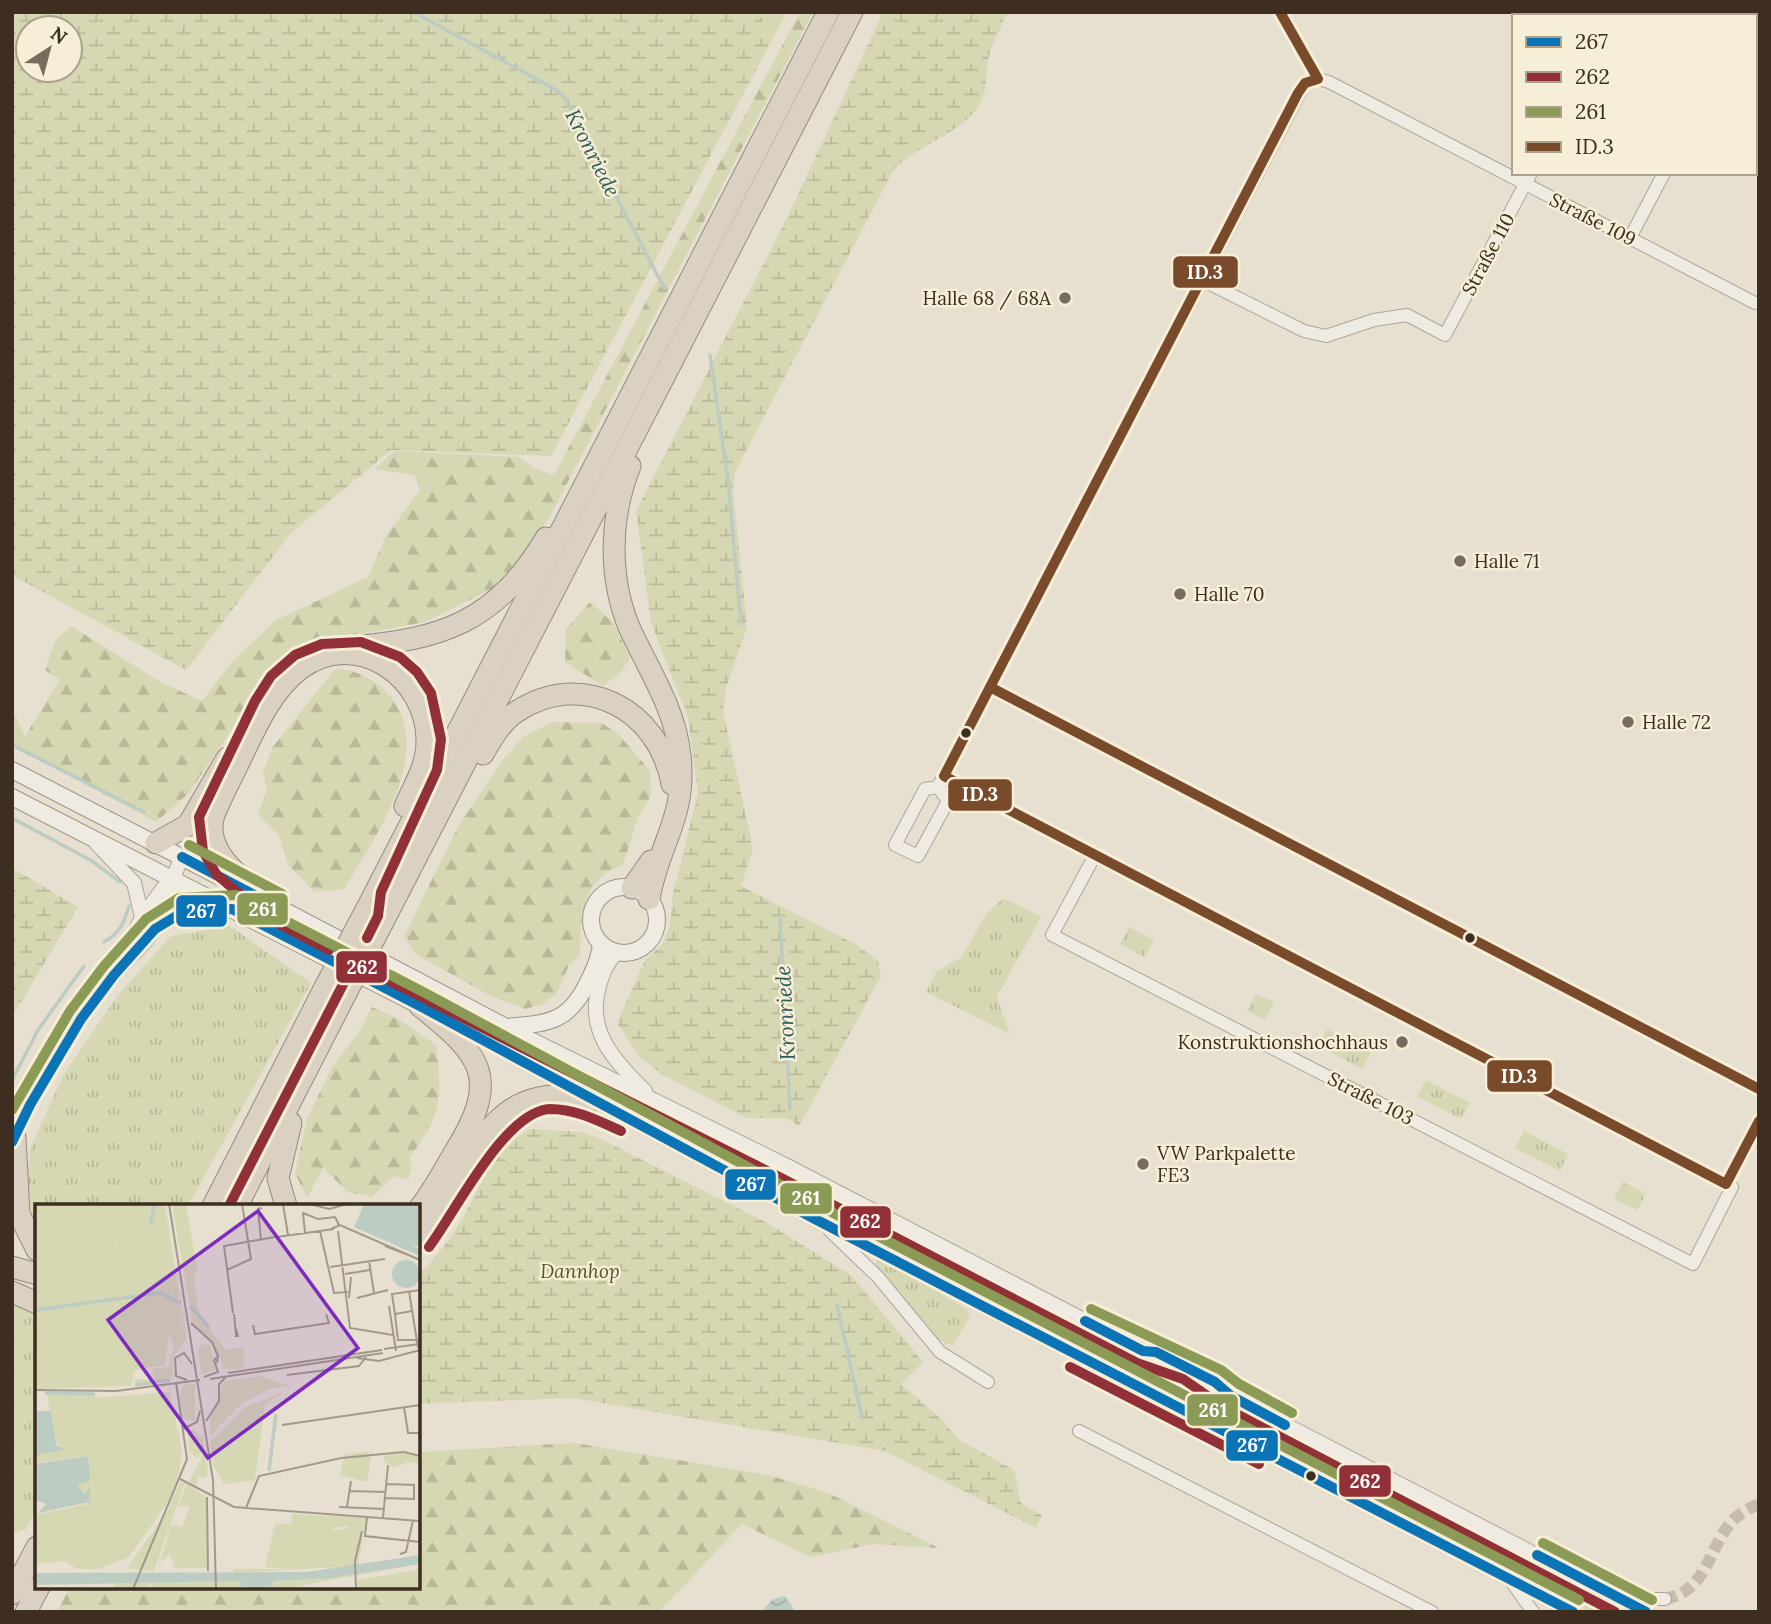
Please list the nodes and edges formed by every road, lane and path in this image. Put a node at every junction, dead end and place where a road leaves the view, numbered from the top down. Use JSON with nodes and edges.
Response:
{"nodes":[{"id":1,"x":828,"y":12,"type":"edge"},
{"id":2,"x":852,"y":12,"type":"edge"},
{"id":3,"x":1512,"y":171,"type":"edge"},
{"id":4,"x":1663,"y":175,"type":"edge"},
{"id":5,"x":1528,"y":179,"type":"edge"},
{"id":6,"x":1630,"y":238,"type":"junction"},
{"id":7,"x":1202,"y":280,"type":"junction"},
{"id":8,"x":1755,"y":303,"type":"dead end"},
{"id":9,"x":686,"y":332,"type":"junction"},
{"id":10,"x":589,"y":482,"type":"junction"},
{"id":11,"x":990,"y":687,"type":"junction"},
{"id":12,"x":1144,"y":768,"type":"tunnel mouth"},
{"id":13,"x":12,"y":770,"type":"edge"},
{"id":14,"x":941,"y":781,"type":"junction"},
{"id":15,"x":1171,"y":782,"type":"tunnel mouth"},
{"id":16,"x":12,"y":797,"type":"edge"},
{"id":17,"x":443,"y":805,"type":"junction"},
{"id":18,"x":87,"y":835,"type":"junction"},
{"id":19,"x":156,"y":843,"type":"junction"},
{"id":20,"x":1095,"y":855,"type":"junction"},
{"id":21,"x":182,"y":857,"type":"junction"},
{"id":22,"x":1111,"y":863,"type":"tunnel mouth"},
{"id":23,"x":1331,"y":865,"type":"tunnel mouth"},
{"id":24,"x":1130,"y":873,"type":"tunnel mouth"},
{"id":25,"x":172,"y":877,"type":"junction"},
{"id":26,"x":1379,"y":890,"type":"tunnel mouth"},
{"id":27,"x":641,"y":893,"type":"junction"},
{"id":28,"x":276,"y":906,"type":"junction"},
{"id":29,"x":232,"y":909,"type":"junction"},
{"id":30,"x":142,"y":917,"type":"junction"},
{"id":31,"x":374,"y":917,"type":"junction"},
{"id":32,"x":155,"y":929,"type":"junction"},
{"id":33,"x":601,"y":944,"type":"junction"},
{"id":34,"x":617,"y":952,"type":"junction"},
{"id":35,"x":1288,"y":956,"type":"tunnel mouth"},
{"id":36,"x":1530,"y":969,"type":"tunnel mouth"},
{"id":37,"x":1321,"y":973,"type":"tunnel mouth"},
{"id":38,"x":114,"y":975,"type":"junction"},
{"id":39,"x":1565,"y":988,"type":"tunnel mouth"},
{"id":40,"x":420,"y":1006,"type":"junction"},
{"id":41,"x":506,"y":1027,"type":"junction"},
{"id":42,"x":314,"y":1056,"type":"junction"},
{"id":43,"x":1483,"y":1057,"type":"tunnel mouth"},
{"id":44,"x":1723,"y":1070,"type":"tunnel mouth"},
{"id":45,"x":1518,"y":1076,"type":"tunnel mouth"},
{"id":46,"x":653,"y":1099,"type":"junction"},
{"id":47,"x":594,"y":1100,"type":"junction"},
{"id":48,"x":13,"y":1140,"type":"edge"},
{"id":49,"x":1677,"y":1158,"type":"tunnel mouth"},
{"id":50,"x":1714,"y":1177,"type":"dead end"},
{"id":51,"x":214,"y":1204,"type":"edge"},
{"id":52,"x":238,"y":1204,"type":"edge"},
{"id":53,"x":285,"y":1204,"type":"edge"},
{"id":54,"x":420,"y":1207,"type":"edge"},
{"id":55,"x":813,"y":1218,"type":"junction"},
{"id":56,"x":420,"y":1235,"type":"edge"},
{"id":57,"x":35,"y":1246,"type":"edge"},
{"id":58,"x":12,"y":1266,"type":"edge"},
{"id":59,"x":35,"y":1273,"type":"edge"},
{"id":60,"x":998,"y":1276,"type":"junction"},
{"id":61,"x":982,"y":1306,"type":"junction"},
{"id":62,"x":1126,"y":1343,"type":"junction"},
{"id":63,"x":1112,"y":1373,"type":"junction"},
{"id":64,"x":988,"y":1382,"type":"dead end"},
{"id":65,"x":1079,"y":1431,"type":"dead end"},
{"id":66,"x":1497,"y":1534,"type":"junction"},
{"id":67,"x":35,"y":1551,"type":"edge"},
{"id":68,"x":1481,"y":1563,"type":"junction"},
{"id":69,"x":1509,"y":1578,"type":"junction"},
{"id":70,"x":1598,"y":1587,"type":"junction"},
{"id":71,"x":38,"y":1589,"type":"edge"},
{"id":72,"x":13,"y":1594,"type":"edge"},
{"id":73,"x":1665,"y":1599,"type":"tunnel mouth"},
{"id":74,"x":26,"y":1612,"type":"edge"},
{"id":75,"x":1432,"y":1612,"type":"edge"},
{"id":76,"x":1533,"y":1612,"type":"edge"},
{"id":77,"x":1573,"y":1612,"type":"edge"},
{"id":78,"x":1646,"y":1612,"type":"edge"}],
"edges":[{"from":1,"to":10,"type":"highway"},
{"from":2,"to":9,"type":"highway"},
{"from":3,"to":7,"type":"street","name":"Straße 109"},
{"from":4,"to":6,"type":"street"},
{"from":5,"to":6,"type":"street","name":"Straße 109"},
{"from":5,"to":7,"type":"street","name":"Straße 110"},
{"from":6,"to":8,"type":"street","name":"Straße 109"},
{"from":7,"to":11,"type":"street"},
{"from":9,"to":17,"type":"highway"},
{"from":9,"to":27,"type":"highway"},
{"from":10,"to":19,"type":"highway"},
{"from":10,"to":31,"type":"highway"},
{"from":11,"to":12,"type":"street"},
{"from":11,"to":14,"type":"street"},
{"from":13,"to":19,"type":"main road"},
{"from":14,"to":14,"type":"street"},
{"from":14,"to":20,"type":"street"},
{"from":15,"to":23,"type":"street"},
{"from":16,"to":18,"type":"main road"},
{"from":17,"to":27,"type":"highway"},
{"from":17,"to":31,"type":"highway"},
{"from":18,"to":25,"type":"main road"},
{"from":18,"to":30,"type":"street"},
{"from":19,"to":21,"type":"main road"},
{"from":20,"to":22,"type":"street"},
{"from":20,"to":50,"type":"street","name":"Straße 103"},
{"from":21,"to":25,"type":"street"},
{"from":21,"to":28,"type":"main road"},
{"from":24,"to":35,"type":"street"},
{"from":25,"to":29,"type":"main road"},
{"from":25,"to":30,"type":"street"},
{"from":25,"to":32,"type":"street"},
{"from":26,"to":36,"type":"street"},
{"from":27,"to":33,"type":"main road"},
{"from":27,"to":34,"type":"main road"},
{"from":28,"to":31,"type":"highway"},
{"from":28,"to":41,"type":"main road"},
{"from":29,"to":32,"type":"street"},
{"from":29,"to":40,"type":"main road"},
{"from":30,"to":38,"type":"street"},
{"from":31,"to":42,"type":"highway","bridge":true},
{"from":31,"to":51,"type":"highway","bridge":true},
{"from":32,"to":38,"type":"street"},
{"from":33,"to":34,"type":"main road"},
{"from":33,"to":41,"type":"main road"},
{"from":34,"to":46,"type":"street"},
{"from":37,"to":43,"type":"street"},
{"from":38,"to":48,"type":"street"},
{"from":39,"to":44,"type":"street"},
{"from":40,"to":47,"type":"street"},
{"from":40,"to":54,"type":"highway"},
{"from":41,"to":46,"type":"street"},
{"from":42,"to":52,"type":"highway"},
{"from":42,"to":53,"type":"highway"},
{"from":45,"to":49,"type":"street"},
{"from":46,"to":60,"type":"street"},
{"from":47,"to":55,"type":"street"},
{"from":47,"to":56,"type":"highway"},
{"from":48,"to":57,"type":"highway"},
{"from":55,"to":61,"type":"street"},
{"from":55,"to":64,"type":"street"},
{"from":58,"to":59,"type":"highway"},
{"from":60,"to":61,"type":"street"},
{"from":60,"to":62,"type":"street"},
{"from":61,"to":63,"type":"street"},
{"from":62,"to":63,"type":"street"},
{"from":62,"to":66,"type":"street"},
{"from":63,"to":68,"type":"street"},
{"from":65,"to":75,"type":"street"},
{"from":66,"to":68,"type":"street"},
{"from":66,"to":70,"type":"street"},
{"from":67,"to":72,"type":"highway"},
{"from":68,"to":69,"type":"street"},
{"from":69,"to":76,"type":"street"},
{"from":69,"to":77,"type":"street"},
{"from":70,"to":73,"type":"street"},
{"from":70,"to":78,"type":"street"},
{"from":71,"to":74,"type":"highway"}]}
